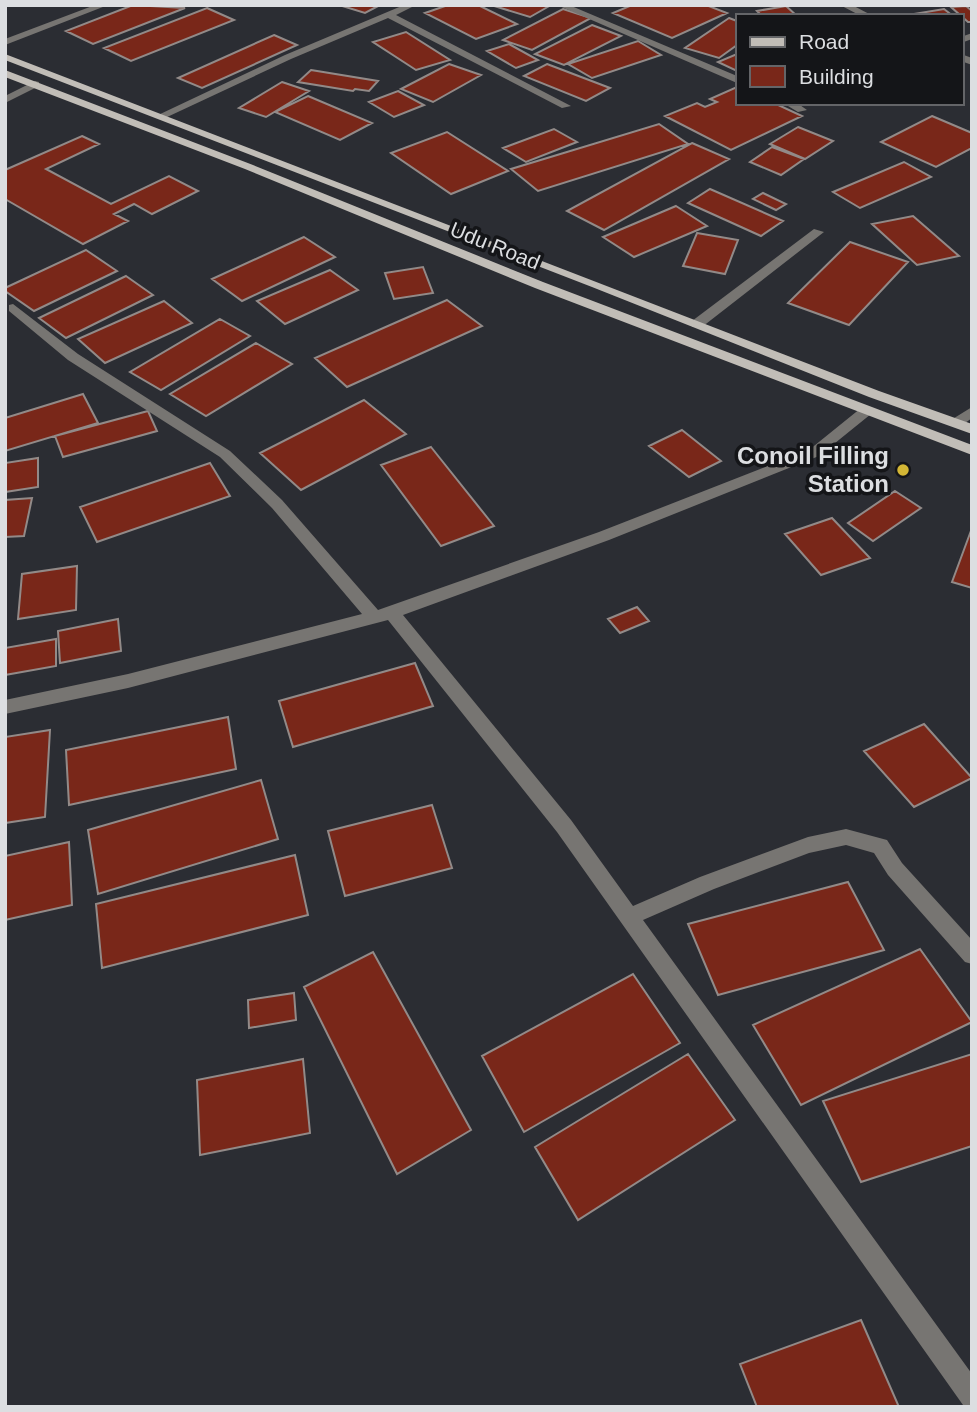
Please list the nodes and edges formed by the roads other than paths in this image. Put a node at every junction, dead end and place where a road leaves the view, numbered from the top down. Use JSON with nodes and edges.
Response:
{"nodes":[{"id":1,"x":104,"y":5,"type":"edge"},
{"id":2,"x":412,"y":5,"type":"edge"},
{"id":3,"x":561,"y":5,"type":"edge"},
{"id":4,"x":844,"y":5,"type":"edge"},
{"id":5,"x":864,"y":14,"type":"edge"},
{"id":6,"x":388,"y":15,"type":"junction"},
{"id":7,"x":5,"y":42,"type":"edge"},
{"id":8,"x":5,"y":57,"type":"edge"},
{"id":9,"x":5,"y":73,"type":"edge"},
{"id":10,"x":736,"y":80,"type":"edge"},
{"id":11,"x":35,"y":84,"type":"junction"},
{"id":12,"x":5,"y":100,"type":"edge"},
{"id":13,"x":792,"y":105,"type":"edge"},
{"id":14,"x":566,"y":106,"type":"dead end"},
{"id":15,"x":802,"y":110,"type":"dead end"},
{"id":16,"x":161,"y":116,"type":"junction"},
{"id":17,"x":818,"y":232,"type":"dead end"},
{"id":18,"x":13,"y":308,"type":"dead end"},
{"id":19,"x":697,"y":324,"type":"junction"},
{"id":20,"x":866,"y":411,"type":"junction"},
{"id":21,"x":972,"y":411,"type":"edge"},
{"id":22,"x":956,"y":423,"type":"junction"},
{"id":23,"x":972,"y":429,"type":"edge"},
{"id":24,"x":972,"y":450,"type":"edge"},
{"id":25,"x":384,"y":616,"type":"junction"},
{"id":26,"x":5,"y":707,"type":"edge"},
{"id":27,"x":629,"y":917,"type":"junction"},
{"id":28,"x":972,"y":955,"type":"edge"},
{"id":29,"x":972,"y":1396,"type":"edge"}],
"edges":[{"from":1,"to":7,"type":"street"},
{"from":2,"to":6,"type":"street"},
{"from":3,"to":10,"type":"street"},
{"from":4,"to":5,"type":"street"},
{"from":6,"to":14,"type":"street"},
{"from":6,"to":16,"type":"street"},
{"from":8,"to":16,"type":"main road","name":"Udu Road"},
{"from":9,"to":11,"type":"main road","name":"Udu Road"},
{"from":11,"to":12,"type":"street"},
{"from":11,"to":20,"type":"main road","name":"Udu Road"},
{"from":13,"to":15,"type":"street"},
{"from":16,"to":19,"type":"main road","name":"Udu Road"},
{"from":17,"to":19,"type":"street"},
{"from":18,"to":25,"type":"street"},
{"from":19,"to":22,"type":"main road","name":"Udu Road"},
{"from":20,"to":24,"type":"main road","name":"Udu Road"},
{"from":20,"to":25,"type":"street"},
{"from":21,"to":22,"type":"street"},
{"from":22,"to":23,"type":"main road","name":"Udu Road"},
{"from":25,"to":26,"type":"street"},
{"from":25,"to":27,"type":"street"},
{"from":27,"to":28,"type":"street"},
{"from":27,"to":29,"type":"street"}]}
